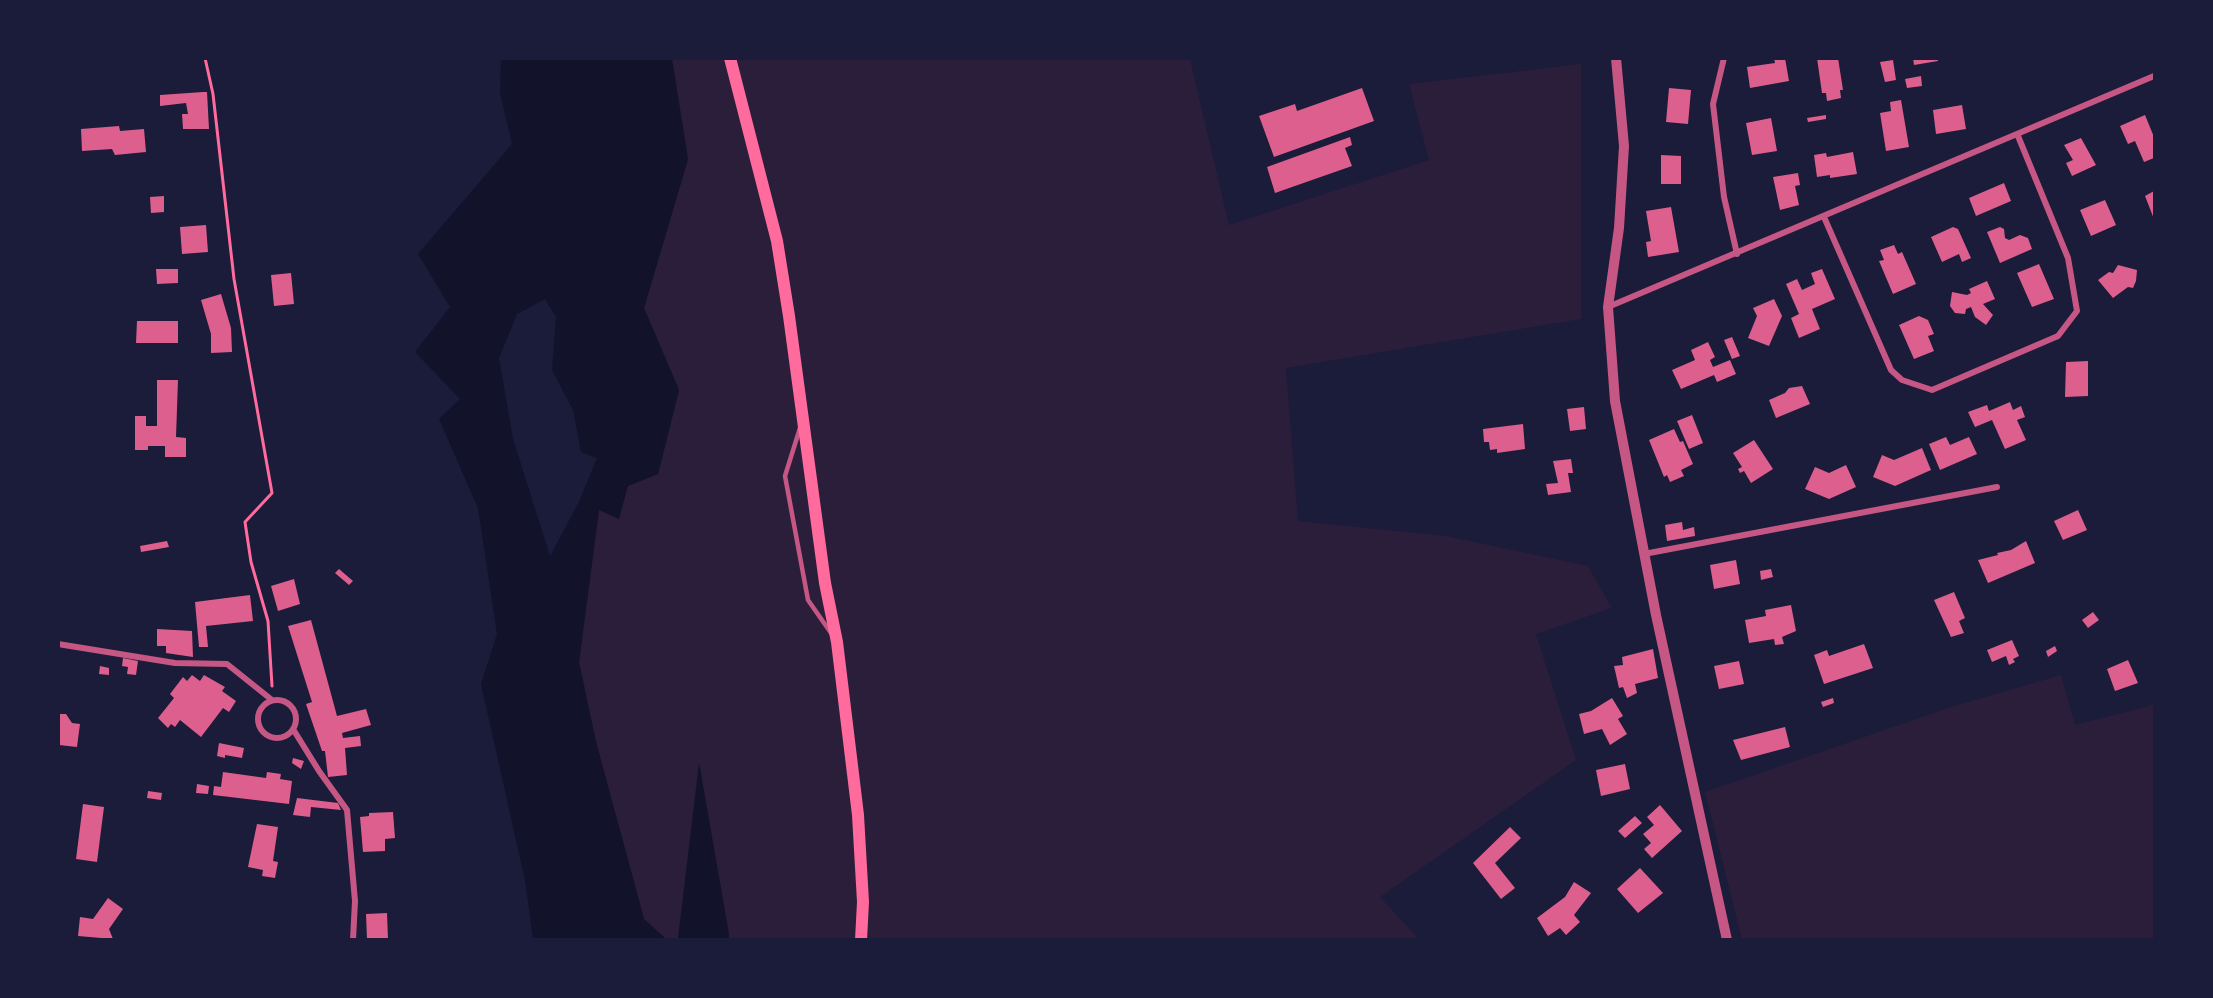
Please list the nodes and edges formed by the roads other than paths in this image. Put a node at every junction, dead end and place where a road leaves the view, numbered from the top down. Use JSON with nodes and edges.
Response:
{"nodes":[{"id":1,"x":730,"y":58,"type":"edge"},
{"id":2,"x":1616,"y":58,"type":"edge"},
{"id":3,"x":1724,"y":58,"type":"edge"},
{"id":4,"x":2154,"y":76,"type":"edge"},
{"id":5,"x":2018,"y":136,"type":"junction"},
{"id":6,"x":1824,"y":217,"type":"junction"},
{"id":7,"x":1737,"y":254,"type":"junction"},
{"id":8,"x":1608,"y":307,"type":"junction"},
{"id":9,"x":803,"y":417,"type":"junction"},
{"id":10,"x":1997,"y":487,"type":"dead end"},
{"id":11,"x":1644,"y":554,"type":"junction"},
{"id":12,"x":837,"y":642,"type":"junction"},
{"id":13,"x":58,"y":644,"type":"edge"},
{"id":14,"x":272,"y":700,"type":"junction"},
{"id":15,"x":293,"y":729,"type":"junction"},
{"id":16,"x":353,"y":939,"type":"edge"},
{"id":17,"x":861,"y":939,"type":"edge"},
{"id":18,"x":1727,"y":939,"type":"edge"}],
"edges":[{"from":1,"to":9,"type":"main road"},
{"from":2,"to":8,"type":"street"},
{"from":3,"to":7,"type":"street"},
{"from":4,"to":5,"type":"street"},
{"from":5,"to":6,"type":"street"},
{"from":5,"to":6,"type":"street"},
{"from":6,"to":7,"type":"street"},
{"from":7,"to":8,"type":"street"},
{"from":8,"to":11,"type":"street"},
{"from":9,"to":12,"type":"main road"},
{"from":9,"to":12,"type":"lane"},
{"from":10,"to":11,"type":"street"},
{"from":11,"to":18,"type":"street"},
{"from":12,"to":17,"type":"main road"},
{"from":13,"to":14,"type":"street"},
{"from":14,"to":15,"type":"street"},
{"from":14,"to":15,"type":"street"},
{"from":15,"to":16,"type":"street"}]}
